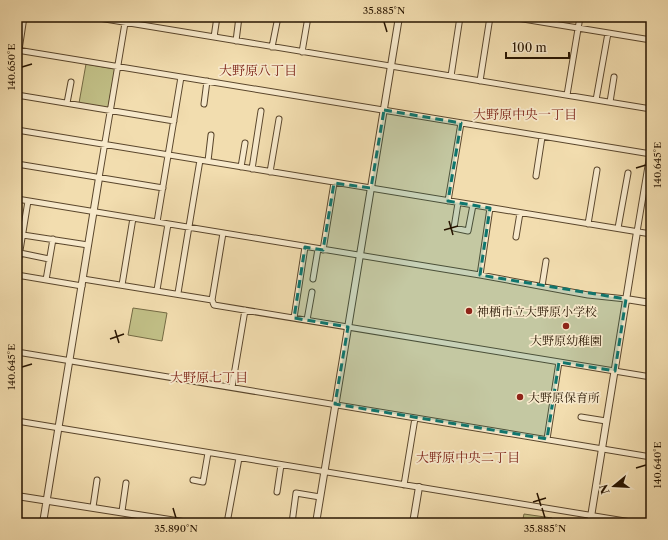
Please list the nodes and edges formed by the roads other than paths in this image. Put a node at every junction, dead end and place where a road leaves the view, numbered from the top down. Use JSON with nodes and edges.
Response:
{"nodes":[{"id":1,"x":24,"y":17,"type":"edge"},
{"id":2,"x":93,"y":17,"type":"edge"},
{"id":3,"x":217,"y":17,"type":"edge"},
{"id":4,"x":239,"y":17,"type":"edge"},
{"id":5,"x":278,"y":17,"type":"edge"},
{"id":6,"x":308,"y":17,"type":"edge"},
{"id":7,"x":399,"y":17,"type":"edge"},
{"id":8,"x":460,"y":17,"type":"edge"},
{"id":9,"x":490,"y":17,"type":"edge"},
{"id":10,"x":512,"y":17,"type":"edge"},
{"id":11,"x":580,"y":17,"type":"edge"},
{"id":12,"x":126,"y":20,"type":"edge"},
{"id":13,"x":578,"y":28,"type":"junction"},
{"id":14,"x":608,"y":33,"type":"junction"},
{"id":15,"x":214,"y":37,"type":"junction"},
{"id":16,"x":651,"y":40,"type":"edge"},
{"id":17,"x":236,"y":41,"type":"junction"},
{"id":18,"x":272,"y":47,"type":"junction"},
{"id":19,"x":18,"y":50,"type":"edge"},
{"id":20,"x":302,"y":52,"type":"junction"},
{"id":21,"x":118,"y":66,"type":"junction"},
{"id":22,"x":391,"y":66,"type":"junction"},
{"id":23,"x":451,"y":76,"type":"junction"},
{"id":24,"x":181,"y":77,"type":"junction"},
{"id":25,"x":614,"y":77,"type":"dead end"},
{"id":26,"x":207,"y":81,"type":"junction"},
{"id":27,"x":480,"y":81,"type":"junction"},
{"id":28,"x":71,"y":82,"type":"dead end"},
{"id":29,"x":17,"y":95,"type":"edge"},
{"id":30,"x":567,"y":95,"type":"junction"},
{"id":31,"x":596,"y":100,"type":"junction"},
{"id":32,"x":610,"y":102,"type":"junction"},
{"id":33,"x":67,"y":103,"type":"junction"},
{"id":34,"x":204,"y":104,"type":"dead end"},
{"id":35,"x":651,"y":109,"type":"edge"},
{"id":36,"x":384,"y":110,"type":"junction"},
{"id":37,"x":111,"y":111,"type":"junction"},
{"id":38,"x":261,"y":111,"type":"dead end"},
{"id":39,"x":279,"y":119,"type":"dead end"},
{"id":40,"x":174,"y":121,"type":"junction"},
{"id":41,"x":461,"y":123,"type":"junction"},
{"id":42,"x":17,"y":130,"type":"edge"},
{"id":43,"x":211,"y":135,"type":"dead end"},
{"id":44,"x":542,"y":137,"type":"junction"},
{"id":45,"x":245,"y":143,"type":"dead end"},
{"id":46,"x":105,"y":144,"type":"junction"},
{"id":47,"x":651,"y":148,"type":"edge"},
{"id":48,"x":651,"y":154,"type":"edge"},
{"id":49,"x":168,"y":155,"type":"junction"},
{"id":50,"x":200,"y":160,"type":"junction"},
{"id":51,"x":208,"y":161,"type":"junction"},
{"id":52,"x":17,"y":164,"type":"edge"},
{"id":53,"x":241,"y":167,"type":"junction"},
{"id":54,"x":252,"y":169,"type":"junction"},
{"id":55,"x":597,"y":170,"type":"dead end"},
{"id":56,"x":270,"y":172,"type":"junction"},
{"id":57,"x":628,"y":173,"type":"dead end"},
{"id":58,"x":536,"y":176,"type":"dead end"},
{"id":59,"x":99,"y":178,"type":"junction"},
{"id":60,"x":334,"y":183,"type":"junction"},
{"id":61,"x":163,"y":188,"type":"junction"},
{"id":62,"x":371,"y":188,"type":"junction"},
{"id":63,"x":17,"y":199,"type":"edge"},
{"id":64,"x":28,"y":201,"type":"junction"},
{"id":65,"x":448,"y":201,"type":"junction"},
{"id":66,"x":458,"y":202,"type":"junction"},
{"id":67,"x":473,"y":205,"type":"junction"},
{"id":68,"x":490,"y":208,"type":"junction"},
{"id":69,"x":94,"y":212,"type":"junction"},
{"id":70,"x":520,"y":213,"type":"junction"},
{"id":71,"x":134,"y":218,"type":"junction"},
{"id":72,"x":157,"y":222,"type":"junction"},
{"id":73,"x":168,"y":224,"type":"junction"},
{"id":74,"x":588,"y":224,"type":"junction"},
{"id":75,"x":188,"y":227,"type":"junction"},
{"id":76,"x":618,"y":228,"type":"junction"},
{"id":77,"x":637,"y":232,"type":"junction"},
{"id":78,"x":223,"y":233,"type":"junction"},
{"id":79,"x":651,"y":234,"type":"edge"},
{"id":80,"x":23,"y":235,"type":"junction"},
{"id":81,"x":516,"y":237,"type":"dead end"},
{"id":82,"x":53,"y":240,"type":"junction"},
{"id":83,"x":88,"y":245,"type":"junction"},
{"id":84,"x":305,"y":247,"type":"junction"},
{"id":85,"x":320,"y":249,"type":"junction"},
{"id":86,"x":20,"y":253,"type":"junction"},
{"id":87,"x":360,"y":255,"type":"junction"},
{"id":88,"x":49,"y":259,"type":"junction"},
{"id":89,"x":546,"y":261,"type":"dead end"},
{"id":90,"x":17,"y":269,"type":"edge"},
{"id":91,"x":17,"y":275,"type":"edge"},
{"id":92,"x":480,"y":275,"type":"junction"},
{"id":93,"x":312,"y":279,"type":"dead end"},
{"id":94,"x":46,"y":280,"type":"junction"},
{"id":95,"x":82,"y":282,"type":"junction"},
{"id":96,"x":122,"y":285,"type":"junction"},
{"id":97,"x":542,"y":286,"type":"junction"},
{"id":98,"x":157,"y":290,"type":"junction"},
{"id":99,"x":312,"y":292,"type":"dead end"},
{"id":100,"x":178,"y":293,"type":"junction"},
{"id":101,"x":626,"y":299,"type":"junction"},
{"id":102,"x":212,"y":300,"type":"junction"},
{"id":103,"x":651,"y":303,"type":"edge"},
{"id":104,"x":245,"y":310,"type":"junction"},
{"id":105,"x":294,"y":318,"type":"junction"},
{"id":106,"x":307,"y":320,"type":"junction"},
{"id":107,"x":348,"y":326,"type":"junction"},
{"id":108,"x":17,"y":352,"type":"edge"},
{"id":109,"x":70,"y":361,"type":"junction"},
{"id":110,"x":559,"y":362,"type":"junction"},
{"id":111,"x":615,"y":371,"type":"junction"},
{"id":112,"x":651,"y":377,"type":"edge"},
{"id":113,"x":232,"y":387,"type":"junction"},
{"id":114,"x":335,"y":404,"type":"junction"},
{"id":115,"x":581,"y":417,"type":"dead end"},
{"id":116,"x":415,"y":418,"type":"junction"},
{"id":117,"x":17,"y":421,"type":"edge"},
{"id":118,"x":606,"y":421,"type":"junction"},
{"id":119,"x":59,"y":428,"type":"junction"},
{"id":120,"x":547,"y":439,"type":"junction"},
{"id":121,"x":602,"y":448,"type":"junction"},
{"id":122,"x":208,"y":453,"type":"junction"},
{"id":123,"x":651,"y":456,"type":"edge"},
{"id":124,"x":239,"y":458,"type":"junction"},
{"id":125,"x":281,"y":465,"type":"junction"},
{"id":126,"x":325,"y":472,"type":"junction"},
{"id":127,"x":97,"y":480,"type":"dead end"},
{"id":128,"x":193,"y":480,"type":"dead end"},
{"id":129,"x":126,"y":483,"type":"dead end"},
{"id":130,"x":404,"y":485,"type":"junction"},
{"id":131,"x":419,"y":487,"type":"junction"},
{"id":132,"x":277,"y":492,"type":"dead end"},
{"id":133,"x":17,"y":496,"type":"edge"},
{"id":134,"x":320,"y":498,"type":"junction"},
{"id":135,"x":46,"y":500,"type":"junction"},
{"id":136,"x":93,"y":507,"type":"junction"},
{"id":137,"x":122,"y":512,"type":"junction"},
{"id":138,"x":591,"y":516,"type":"junction"},
{"id":139,"x":43,"y":523,"type":"edge"},
{"id":140,"x":189,"y":523,"type":"edge"},
{"id":141,"x":227,"y":523,"type":"edge"},
{"id":142,"x":292,"y":523,"type":"edge"},
{"id":143,"x":316,"y":523,"type":"edge"},
{"id":144,"x":413,"y":523,"type":"edge"},
{"id":145,"x":590,"y":523,"type":"edge"},
{"id":146,"x":637,"y":523,"type":"edge"}],
"edges":[{"from":1,"to":19,"type":"street"},
{"from":2,"to":12,"type":"street"},
{"from":3,"to":15,"type":"street"},
{"from":4,"to":17,"type":"street"},
{"from":5,"to":18,"type":"street"},
{"from":6,"to":20,"type":"street"},
{"from":7,"to":22,"type":"street"},
{"from":8,"to":23,"type":"street"},
{"from":9,"to":27,"type":"street"},
{"from":10,"to":13,"type":"street"},
{"from":11,"to":13,"type":"street"},
{"from":12,"to":15,"type":"street"},
{"from":12,"to":21,"type":"street"},
{"from":13,"to":14,"type":"street"},
{"from":13,"to":30,"type":"street"},
{"from":14,"to":16,"type":"street"},
{"from":14,"to":31,"type":"street"},
{"from":15,"to":17,"type":"street"},
{"from":17,"to":18,"type":"street"},
{"from":18,"to":20,"type":"street"},
{"from":19,"to":21,"type":"street"},
{"from":20,"to":22,"type":"street"},
{"from":21,"to":24,"type":"street"},
{"from":21,"to":37,"type":"street"},
{"from":22,"to":23,"type":"street"},
{"from":22,"to":36,"type":"street"},
{"from":23,"to":27,"type":"street"},
{"from":24,"to":26,"type":"street"},
{"from":24,"to":40,"type":"street"},
{"from":25,"to":32,"type":"street"},
{"from":26,"to":34,"type":"street"},
{"from":26,"to":36,"type":"street"},
{"from":27,"to":30,"type":"street"},
{"from":28,"to":33,"type":"street"},
{"from":29,"to":33,"type":"street"},
{"from":30,"to":31,"type":"street"},
{"from":31,"to":32,"type":"street"},
{"from":32,"to":35,"type":"street"},
{"from":33,"to":37,"type":"street"},
{"from":36,"to":41,"type":"street"},
{"from":36,"to":62,"type":"street"},
{"from":37,"to":40,"type":"street"},
{"from":37,"to":46,"type":"street"},
{"from":38,"to":54,"type":"street"},
{"from":39,"to":56,"type":"street"},
{"from":40,"to":49,"type":"street"},
{"from":41,"to":44,"type":"street"},
{"from":41,"to":65,"type":"street"},
{"from":42,"to":46,"type":"street"},
{"from":43,"to":51,"type":"street"},
{"from":44,"to":48,"type":"street"},
{"from":44,"to":58,"type":"street"},
{"from":45,"to":53,"type":"street"},
{"from":46,"to":49,"type":"street"},
{"from":46,"to":59,"type":"street"},
{"from":47,"to":48,"type":"street"},
{"from":48,"to":77,"type":"street"},
{"from":49,"to":50,"type":"street"},
{"from":49,"to":61,"type":"street"},
{"from":50,"to":51,"type":"street"},
{"from":50,"to":75,"type":"street"},
{"from":51,"to":53,"type":"street"},
{"from":52,"to":59,"type":"street"},
{"from":53,"to":54,"type":"street"},
{"from":54,"to":56,"type":"street"},
{"from":55,"to":74,"type":"street"},
{"from":56,"to":60,"type":"street"},
{"from":57,"to":76,"type":"street"},
{"from":59,"to":61,"type":"street"},
{"from":59,"to":69,"type":"street"},
{"from":60,"to":62,"type":"street"},
{"from":60,"to":85,"type":"street"},
{"from":61,"to":72,"type":"street"},
{"from":62,"to":65,"type":"street"},
{"from":62,"to":87,"type":"street"},
{"from":63,"to":64,"type":"street"},
{"from":64,"to":69,"type":"street"},
{"from":64,"to":80,"type":"street"},
{"from":65,"to":66,"type":"street"},
{"from":66,"to":67,"type":"street"},
{"from":66,"to":67,"type":"street"},
{"from":67,"to":68,"type":"street"},
{"from":68,"to":70,"type":"street"},
{"from":68,"to":92,"type":"street"},
{"from":69,"to":71,"type":"street"},
{"from":69,"to":83,"type":"street"},
{"from":70,"to":74,"type":"street"},
{"from":70,"to":81,"type":"street"},
{"from":71,"to":72,"type":"street"},
{"from":71,"to":96,"type":"street"},
{"from":72,"to":73,"type":"street"},
{"from":73,"to":75,"type":"street"},
{"from":73,"to":98,"type":"street"},
{"from":74,"to":76,"type":"street"},
{"from":75,"to":78,"type":"street"},
{"from":75,"to":100,"type":"street"},
{"from":76,"to":77,"type":"street"},
{"from":77,"to":79,"type":"street"},
{"from":77,"to":101,"type":"street"},
{"from":78,"to":84,"type":"street"},
{"from":78,"to":102,"type":"street"},
{"from":80,"to":82,"type":"street"},
{"from":80,"to":86,"type":"street"},
{"from":82,"to":83,"type":"street"},
{"from":82,"to":88,"type":"street"},
{"from":83,"to":95,"type":"street"},
{"from":84,"to":85,"type":"street"},
{"from":84,"to":105,"type":"street"},
{"from":85,"to":87,"type":"street"},
{"from":85,"to":93,"type":"street"},
{"from":86,"to":88,"type":"street"},
{"from":86,"to":90,"type":"street"},
{"from":87,"to":92,"type":"street"},
{"from":87,"to":107,"type":"street"},
{"from":88,"to":94,"type":"street"},
{"from":89,"to":97,"type":"street"},
{"from":91,"to":94,"type":"street"},
{"from":92,"to":97,"type":"street"},
{"from":94,"to":95,"type":"street"},
{"from":95,"to":96,"type":"street"},
{"from":95,"to":109,"type":"street"},
{"from":96,"to":98,"type":"street"},
{"from":97,"to":101,"type":"street"},
{"from":98,"to":100,"type":"street"},
{"from":99,"to":106,"type":"street"},
{"from":100,"to":102,"type":"street"},
{"from":101,"to":103,"type":"street"},
{"from":101,"to":111,"type":"street"},
{"from":102,"to":104,"type":"street"},
{"from":104,"to":105,"type":"street"},
{"from":104,"to":113,"type":"street"},
{"from":105,"to":106,"type":"street"},
{"from":106,"to":107,"type":"street"},
{"from":107,"to":110,"type":"street"},
{"from":107,"to":114,"type":"street"},
{"from":108,"to":109,"type":"street"},
{"from":109,"to":113,"type":"street"},
{"from":109,"to":119,"type":"street"},
{"from":110,"to":111,"type":"street"},
{"from":110,"to":120,"type":"street"},
{"from":111,"to":112,"type":"street"},
{"from":111,"to":118,"type":"street"},
{"from":113,"to":114,"type":"street"},
{"from":114,"to":116,"type":"street"},
{"from":114,"to":126,"type":"street"},
{"from":115,"to":118,"type":"street"},
{"from":116,"to":120,"type":"street"},
{"from":116,"to":130,"type":"street"},
{"from":117,"to":119,"type":"street"},
{"from":118,"to":121,"type":"street"},
{"from":119,"to":122,"type":"street"},
{"from":119,"to":135,"type":"street"},
{"from":120,"to":121,"type":"street"},
{"from":121,"to":123,"type":"street"},
{"from":121,"to":138,"type":"street"},
{"from":122,"to":124,"type":"street"},
{"from":122,"to":128,"type":"street"},
{"from":124,"to":125,"type":"street"},
{"from":124,"to":141,"type":"street"},
{"from":125,"to":126,"type":"street"},
{"from":125,"to":132,"type":"street"},
{"from":126,"to":130,"type":"street"},
{"from":126,"to":134,"type":"street"},
{"from":127,"to":136,"type":"street"},
{"from":129,"to":137,"type":"street"},
{"from":130,"to":131,"type":"street"},
{"from":131,"to":138,"type":"street"},
{"from":131,"to":144,"type":"street"},
{"from":133,"to":135,"type":"street"},
{"from":134,"to":142,"type":"street"},
{"from":134,"to":143,"type":"street"},
{"from":135,"to":136,"type":"street"},
{"from":135,"to":139,"type":"street"},
{"from":136,"to":137,"type":"street"},
{"from":137,"to":140,"type":"street"},
{"from":138,"to":145,"type":"street"},
{"from":138,"to":146,"type":"street"}]}
